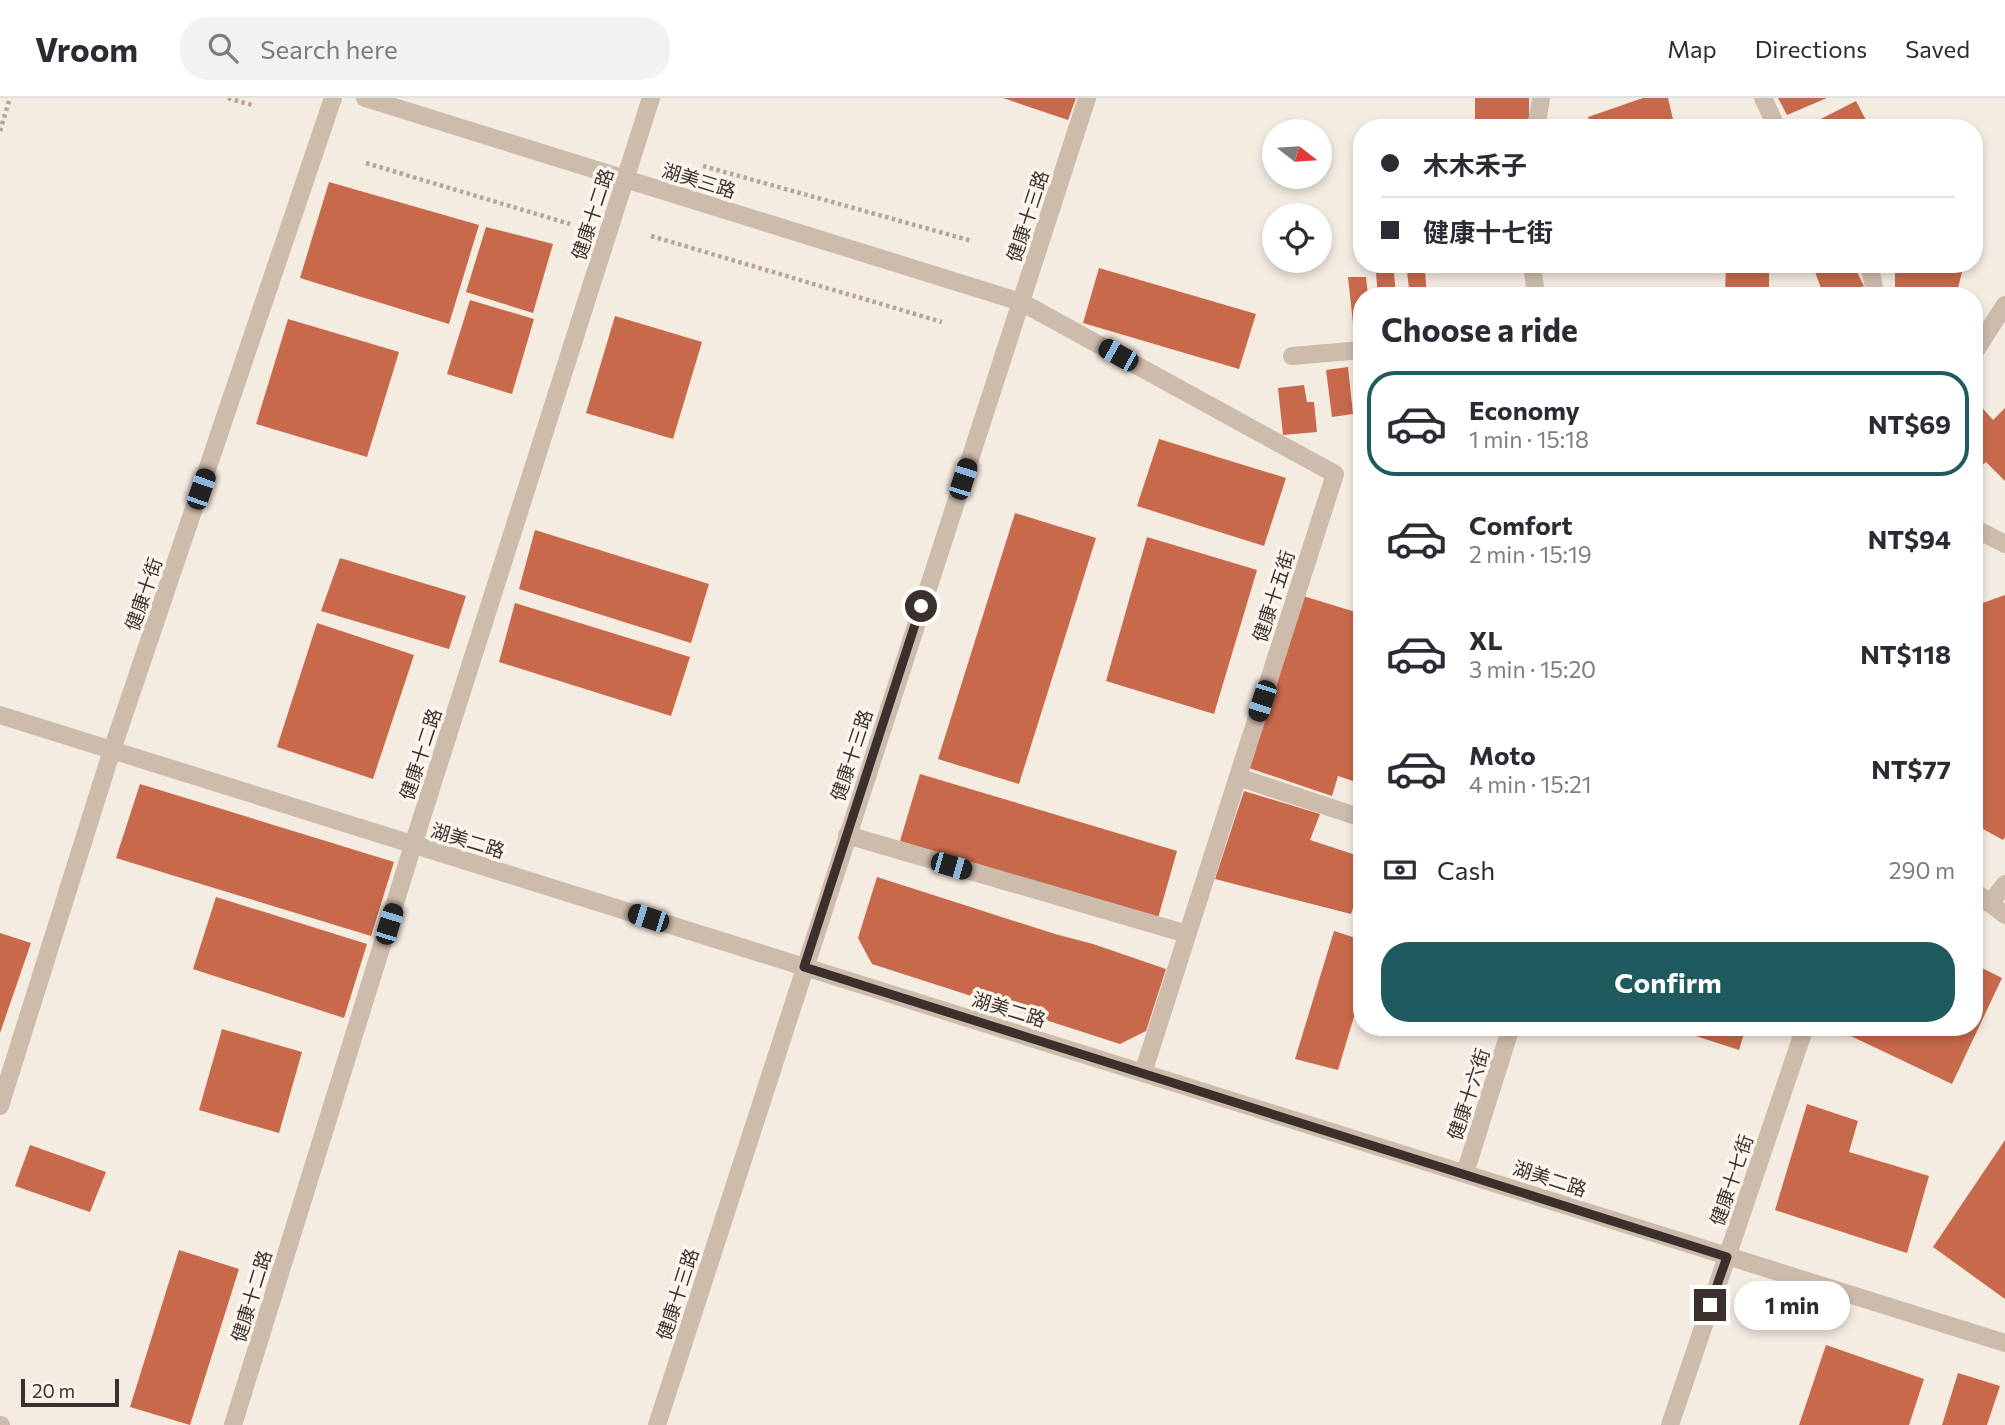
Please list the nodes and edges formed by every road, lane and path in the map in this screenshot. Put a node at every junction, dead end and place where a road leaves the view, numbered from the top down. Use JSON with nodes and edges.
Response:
{"nodes":[{"id":1,"x":10,"y":98,"type":"edge"},
{"id":2,"x":228,"y":98,"type":"edge"},
{"id":3,"x":333,"y":98,"type":"edge"},
{"id":4,"x":365,"y":98,"type":"edge"},
{"id":5,"x":651,"y":98,"type":"edge"},
{"id":6,"x":1087,"y":98,"type":"edge"},
{"id":7,"x":1541,"y":98,"type":"edge"},
{"id":8,"x":1763,"y":98,"type":"edge"},
{"id":9,"x":256,"y":106,"type":"dead end"},
{"id":10,"x":1538,"y":119,"type":"edge"},
{"id":11,"x":1773,"y":119,"type":"edge"},
{"id":12,"x":0,"y":131,"type":"edge"},
{"id":13,"x":366,"y":163,"type":"dead end"},
{"id":14,"x":703,"y":166,"type":"dead end"},
{"id":15,"x":625,"y":178,"type":"junction"},
{"id":16,"x":570,"y":224,"type":"dead end"},
{"id":17,"x":651,"y":236,"type":"dead end"},
{"id":18,"x":972,"y":241,"type":"dead end"},
{"id":19,"x":1021,"y":302,"type":"junction"},
{"id":20,"x":2005,"y":305,"type":"edge"},
{"id":21,"x":942,"y":322,"type":"dead end"},
{"id":22,"x":1983,"y":340,"type":"edge"},
{"id":23,"x":1353,"y":351,"type":"edge"},
{"id":24,"x":1292,"y":356,"type":"dead end"},
{"id":25,"x":1983,"y":533,"type":"edge"},
{"id":26,"x":2005,"y":544,"type":"edge"},
{"id":27,"x":0,"y":715,"type":"edge"},
{"id":28,"x":112,"y":750,"type":"junction"},
{"id":29,"x":1238,"y":777,"type":"junction"},
{"id":30,"x":1353,"y":815,"type":"edge"},
{"id":31,"x":846,"y":835,"type":"junction"},
{"id":32,"x":413,"y":845,"type":"junction"},
{"id":33,"x":2005,"y":884,"type":"edge"},
{"id":34,"x":1983,"y":898,"type":"edge"},
{"id":35,"x":1990,"y":904,"type":"junction"},
{"id":36,"x":2005,"y":915,"type":"edge"},
{"id":37,"x":1187,"y":934,"type":"junction"},
{"id":38,"x":804,"y":967,"type":"junction"},
{"id":39,"x":1508,"y":1036,"type":"edge"},
{"id":40,"x":1802,"y":1036,"type":"edge"},
{"id":41,"x":1143,"y":1073,"type":"junction"},
{"id":42,"x":0,"y":1107,"type":"edge"},
{"id":43,"x":1465,"y":1173,"type":"junction"},
{"id":44,"x":1727,"y":1257,"type":"junction"},
{"id":45,"x":2005,"y":1343,"type":"edge"},
{"id":46,"x":233,"y":1425,"type":"edge"},
{"id":47,"x":657,"y":1425,"type":"edge"},
{"id":48,"x":1670,"y":1425,"type":"edge"}],
"edges":[{"from":1,"to":12,"type":"path"},
{"from":2,"to":9,"type":"path"},
{"from":3,"to":28,"type":"street","name":"健康十街"},
{"from":4,"to":15,"type":"street","name":"湖美三路"},
{"from":5,"to":15,"type":"street","name":"健康十二路"},
{"from":6,"to":19,"type":"street","name":"健康十三路"},
{"from":7,"to":10,"type":"street"},
{"from":8,"to":11,"type":"street"},
{"from":13,"to":16,"type":"path"},
{"from":14,"to":18,"type":"path"},
{"from":15,"to":19,"type":"street","name":"湖美三路"},
{"from":15,"to":32,"type":"street","name":"健康十二路"},
{"from":17,"to":21,"type":"path"},
{"from":19,"to":29,"type":"street","name":"健康十五街"},
{"from":19,"to":31,"type":"street","name":"健康十三路"},
{"from":20,"to":22,"type":"street"},
{"from":23,"to":24,"type":"street"},
{"from":25,"to":26,"type":"street"},
{"from":27,"to":28,"type":"street","name":"湖美二路"},
{"from":28,"to":32,"type":"street","name":"湖美二路"},
{"from":28,"to":42,"type":"street","name":"健康十街"},
{"from":29,"to":30,"type":"street"},
{"from":29,"to":37,"type":"street","name":"健康十五街"},
{"from":31,"to":37,"type":"street"},
{"from":31,"to":38,"type":"street","name":"健康十三路"},
{"from":32,"to":38,"type":"street","name":"湖美二路"},
{"from":32,"to":46,"type":"street","name":"健康十二路"},
{"from":33,"to":35,"type":"street"},
{"from":34,"to":35,"type":"street"},
{"from":35,"to":36,"type":"street"},
{"from":37,"to":41,"type":"street","name":"健康十五街"},
{"from":38,"to":41,"type":"street","name":"湖美二路"},
{"from":38,"to":47,"type":"street","name":"健康十三路"},
{"from":39,"to":43,"type":"street","name":"健康十六街"},
{"from":40,"to":44,"type":"street","name":"健康十七街"},
{"from":41,"to":43,"type":"street","name":"湖美二路"},
{"from":43,"to":44,"type":"street","name":"湖美二路"},
{"from":44,"to":45,"type":"street","name":"湖美二路"},
{"from":44,"to":48,"type":"street","name":"健康十七街"}]}
